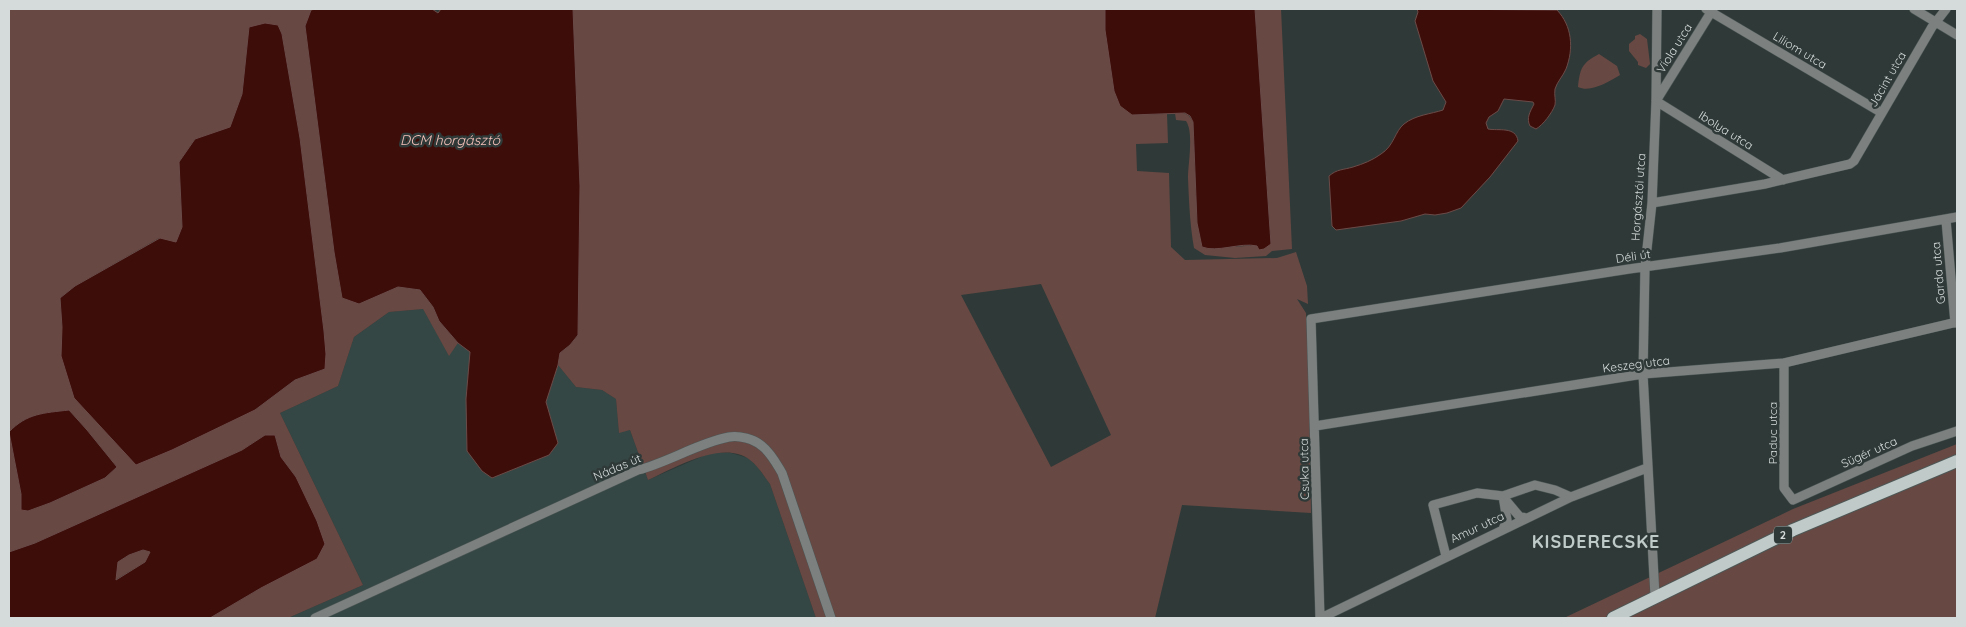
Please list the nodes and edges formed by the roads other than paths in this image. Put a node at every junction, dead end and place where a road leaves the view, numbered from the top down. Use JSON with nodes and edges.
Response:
{"nodes":[{"id":1,"x":1657,"y":9,"type":"edge"},
{"id":2,"x":1914,"y":9,"type":"edge"},
{"id":3,"x":1946,"y":9,"type":"edge"},
{"id":4,"x":1710,"y":10,"type":"edge"},
{"id":5,"x":1936,"y":22,"type":"junction"},
{"id":6,"x":1957,"y":35,"type":"edge"},
{"id":7,"x":1656,"y":101,"type":"junction"},
{"id":8,"x":1882,"y":113,"type":"junction"},
{"id":9,"x":1783,"y":180,"type":"junction"},
{"id":10,"x":1652,"y":203,"type":"junction"},
{"id":11,"x":1957,"y":217,"type":"edge"},
{"id":12,"x":1946,"y":220,"type":"junction"},
{"id":13,"x":1645,"y":267,"type":"junction"},
{"id":14,"x":1311,"y":319,"type":"joint"},
{"id":15,"x":1956,"y":322,"type":"edge"},
{"id":16,"x":1784,"y":363,"type":"junction"},
{"id":17,"x":1643,"y":374,"type":"junction"},
{"id":18,"x":1315,"y":426,"type":"junction"},
{"id":19,"x":1957,"y":431,"type":"edge"},
{"id":20,"x":1957,"y":461,"type":"edge"},
{"id":21,"x":1647,"y":468,"type":"junction"},
{"id":22,"x":1503,"y":496,"type":"junction"},
{"id":23,"x":1571,"y":497,"type":"junction"},
{"id":24,"x":1793,"y":500,"type":"joint"},
{"id":25,"x":1526,"y":518,"type":"junction"},
{"id":26,"x":1503,"y":529,"type":"junction"},
{"id":27,"x":1446,"y":556,"type":"junction"},
{"id":28,"x":1655,"y":596,"type":"junction"},
{"id":29,"x":315,"y":618,"type":"edge"},
{"id":30,"x":831,"y":618,"type":"edge"},
{"id":31,"x":1320,"y":618,"type":"edge"},
{"id":32,"x":1612,"y":618,"type":"edge"}],
"edges":[{"from":1,"to":7,"type":"street","name":"Horgásztói utca"},
{"from":2,"to":5,"type":"street"},
{"from":3,"to":5,"type":"street","name":"Jácint utca"},
{"from":4,"to":7,"type":"street","name":"Viola utca"},
{"from":4,"to":8,"type":"street","name":"Liliom utca"},
{"from":5,"to":6,"type":"street"},
{"from":5,"to":8,"type":"street","name":"Jácint utca"},
{"from":7,"to":9,"type":"street","name":"Ibolya utca"},
{"from":7,"to":10,"type":"street","name":"Horgásztói utca"},
{"from":8,"to":9,"type":"street","name":"Jácint utca"},
{"from":9,"to":10,"type":"street"},
{"from":10,"to":13,"type":"street","name":"Horgásztói utca"},
{"from":11,"to":12,"type":"street","name":"Déli út"},
{"from":12,"to":13,"type":"street","name":"Déli út"},
{"from":12,"to":15,"type":"street","name":"Garda utca"},
{"from":13,"to":14,"type":"street","name":"Déli út"},
{"from":13,"to":17,"type":"street","name":"Horgásztói utca"},
{"from":14,"to":18,"type":"street","name":"Csuka utca"},
{"from":15,"to":16,"type":"street","name":"Keszeg utca"},
{"from":16,"to":17,"type":"street","name":"Keszeg utca"},
{"from":16,"to":24,"type":"street","name":"Paduc utca"},
{"from":17,"to":18,"type":"street","name":"Keszeg utca"},
{"from":17,"to":21,"type":"street","name":"Horgásztói utca"},
{"from":18,"to":31,"type":"street","name":"Csuka utca"},
{"from":19,"to":24,"type":"street","name":"Sügér utca"},
{"from":20,"to":28,"type":"main road","number":"2"},
{"from":21,"to":23,"type":"street","name":"Amur utca"},
{"from":21,"to":28,"type":"street","name":"Horgásztói utca"},
{"from":22,"to":23,"type":"street"},
{"from":22,"to":25,"type":"street"},
{"from":22,"to":26,"type":"street"},
{"from":22,"to":27,"type":"street"},
{"from":23,"to":25,"type":"street","name":"Amur utca"},
{"from":25,"to":26,"type":"street","name":"Amur utca"},
{"from":26,"to":27,"type":"street","name":"Amur utca"},
{"from":27,"to":31,"type":"street","name":"Amur utca"},
{"from":28,"to":32,"type":"main road","number":"2"},
{"from":29,"to":30,"type":"street","name":"Nádas út"}]}
